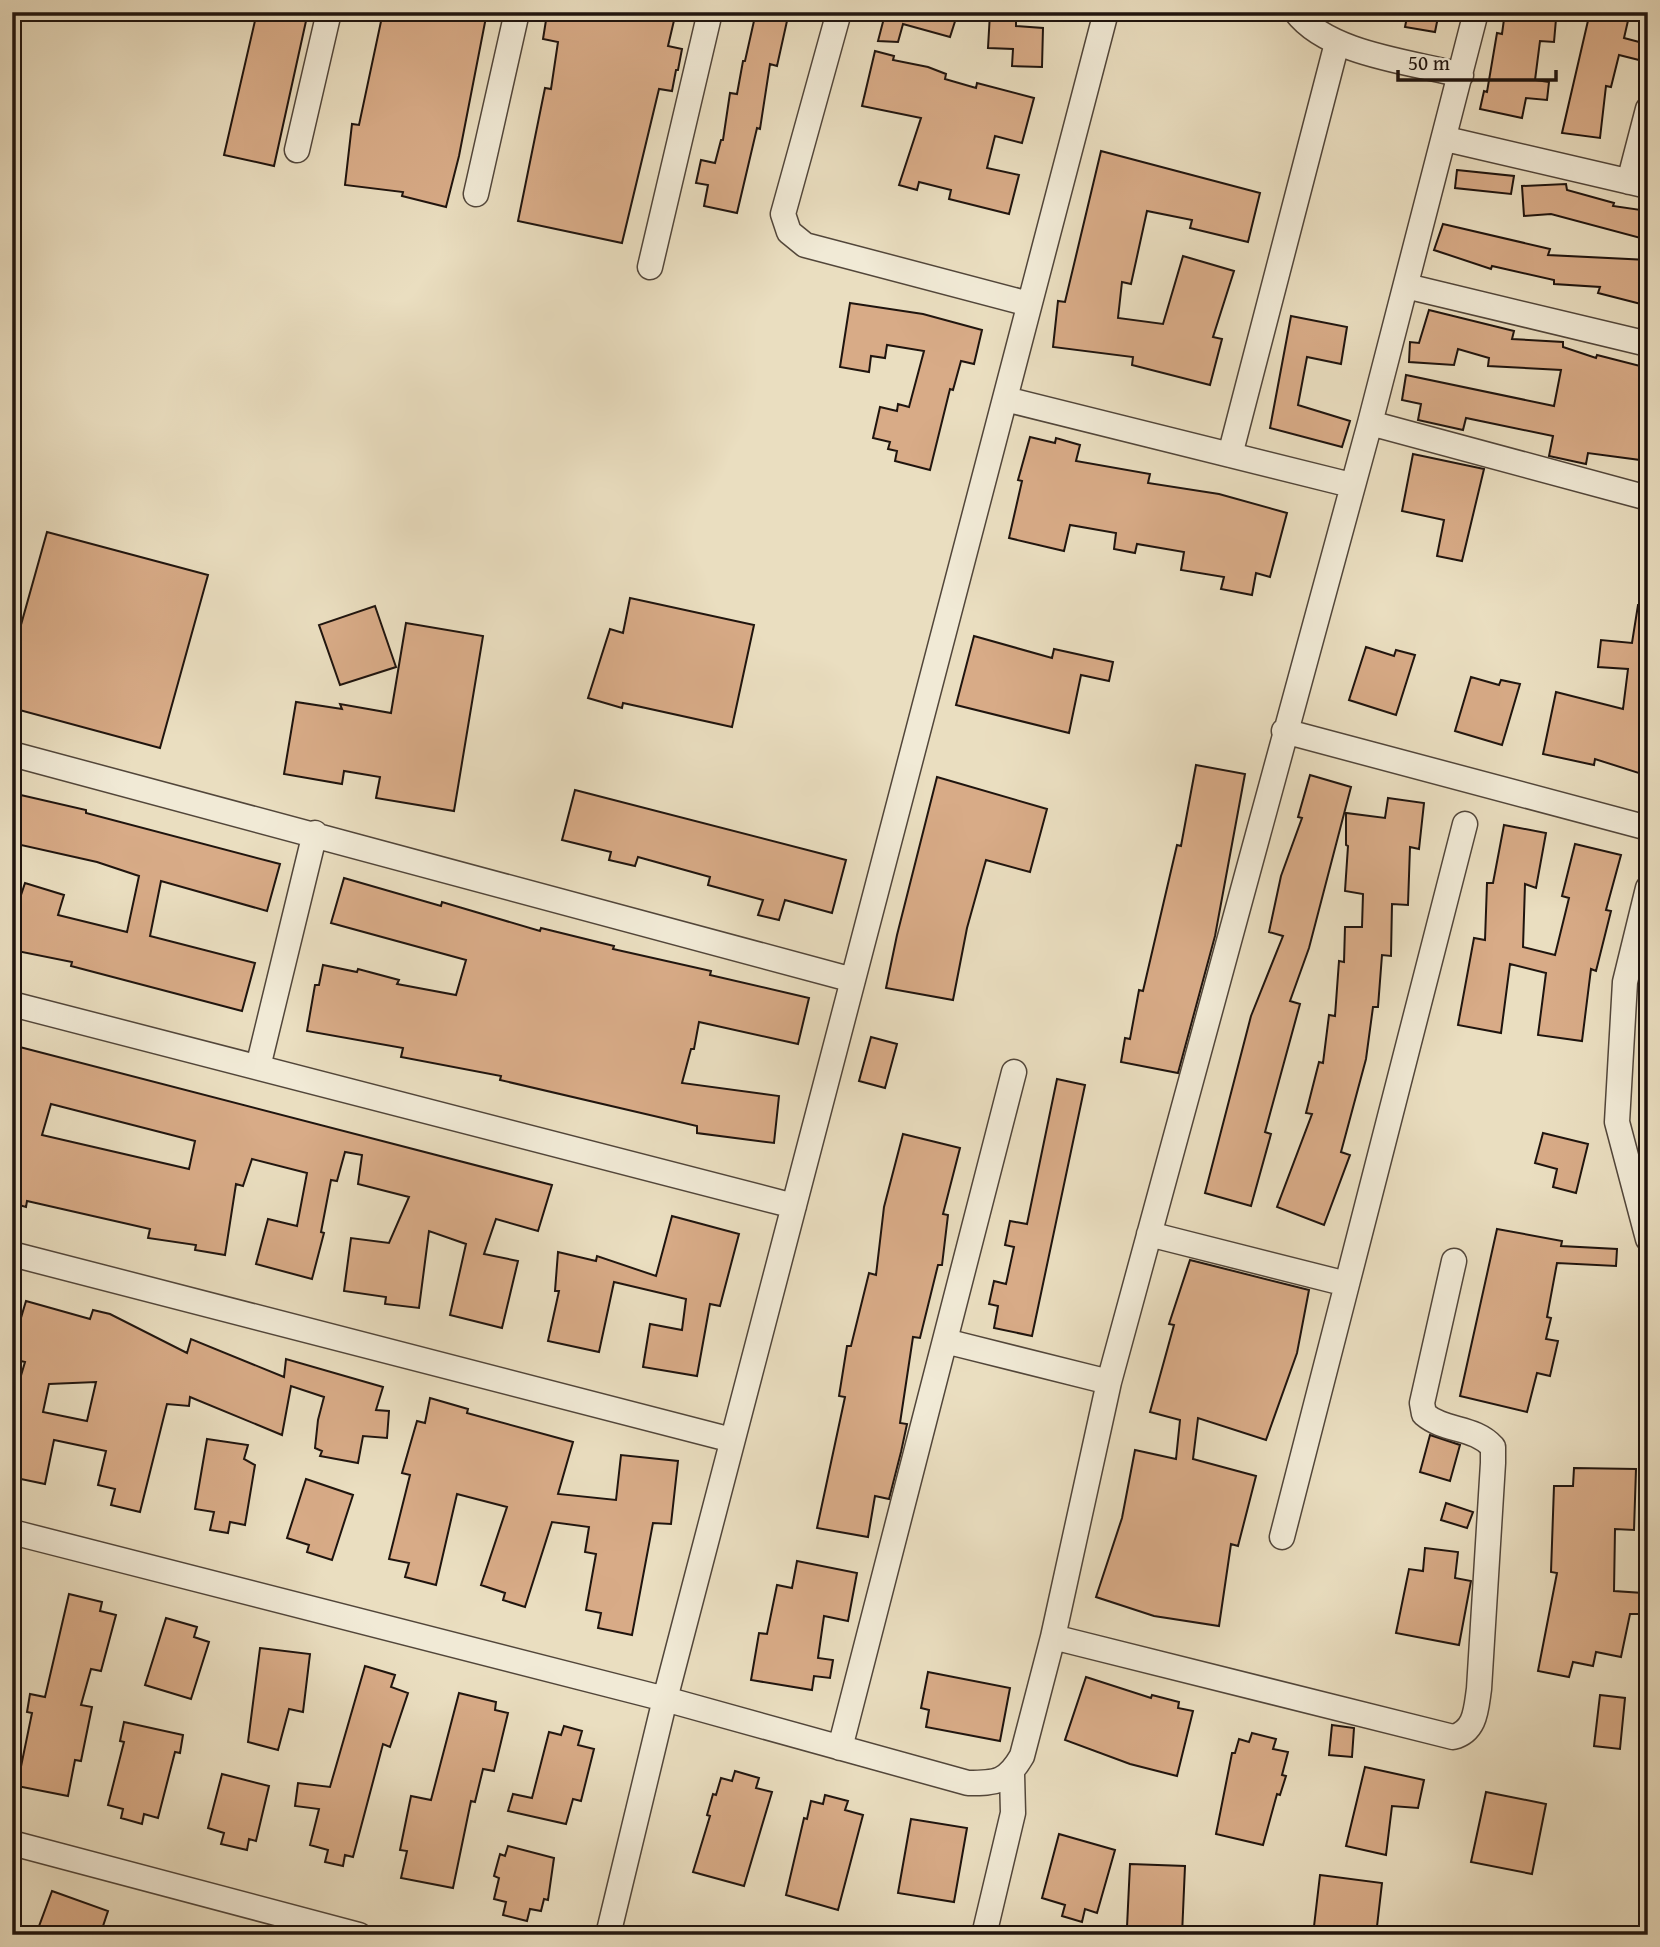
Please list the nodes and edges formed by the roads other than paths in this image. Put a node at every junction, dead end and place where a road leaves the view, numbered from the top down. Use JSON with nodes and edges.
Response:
{"nodes":[{"id":1,"x":329,"y":12,"type":"edge"},
{"id":2,"x":517,"y":12,"type":"edge"},
{"id":3,"x":710,"y":12,"type":"edge"},
{"id":4,"x":839,"y":12,"type":"edge"},
{"id":5,"x":1106,"y":12,"type":"edge"},
{"id":6,"x":1296,"y":12,"type":"edge"},
{"id":7,"x":1476,"y":12,"type":"edge"},
{"id":8,"x":1337,"y":43,"type":"junction"},
{"id":9,"x":1461,"y":75,"type":"junction"},
{"id":10,"x":1648,"y":109,"type":"edge"},
{"id":11,"x":1446,"y":139,"type":"junction"},
{"id":12,"x":298,"y":150,"type":"dead end"},
{"id":13,"x":1639,"y":184,"type":"edge"},
{"id":14,"x":476,"y":194,"type":"dead end"},
{"id":15,"x":650,"y":267,"type":"dead end"},
{"id":16,"x":1406,"y":286,"type":"junction"},
{"id":17,"x":1030,"y":304,"type":"junction"},
{"id":18,"x":1648,"y":344,"type":"edge"},
{"id":19,"x":1004,"y":399,"type":"junction"},
{"id":20,"x":1370,"y":423,"type":"junction"},
{"id":21,"x":1230,"y":455,"type":"junction"},
{"id":22,"x":1351,"y":485,"type":"junction"},
{"id":23,"x":1648,"y":498,"type":"edge"},
{"id":24,"x":1284,"y":731,"type":"junction"},
{"id":25,"x":12,"y":754,"type":"edge"},
{"id":26,"x":1465,"y":824,"type":"dead end"},
{"id":27,"x":1648,"y":828,"type":"edge"},
{"id":28,"x":315,"y":833,"type":"junction"},
{"id":29,"x":1648,"y":888,"type":"edge"},
{"id":30,"x":853,"y":980,"type":"junction"},
{"id":31,"x":12,"y":1004,"type":"edge"},
{"id":32,"x":258,"y":1067,"type":"junction"},
{"id":33,"x":1014,"y":1072,"type":"dead end"},
{"id":34,"x":794,"y":1206,"type":"junction"},
{"id":35,"x":1149,"y":1234,"type":"junction"},
{"id":36,"x":1648,"y":1240,"type":"edge"},
{"id":37,"x":12,"y":1254,"type":"edge"},
{"id":38,"x":1454,"y":1261,"type":"dead end"},
{"id":39,"x":1347,"y":1284,"type":"junction"},
{"id":40,"x":944,"y":1341,"type":"junction"},
{"id":41,"x":1109,"y":1382,"type":"junction"},
{"id":42,"x":733,"y":1440,"type":"junction"},
{"id":43,"x":12,"y":1532,"type":"edge"},
{"id":44,"x":1282,"y":1537,"type":"dead end"},
{"id":45,"x":1053,"y":1637,"type":"junction"},
{"id":46,"x":665,"y":1699,"type":"junction"},
{"id":47,"x":840,"y":1748,"type":"junction"},
{"id":48,"x":1012,"y":1773,"type":"junction"},
{"id":49,"x":12,"y":1843,"type":"edge"},
{"id":50,"x":359,"y":1935,"type":"edge"},
{"id":51,"x":608,"y":1935,"type":"edge"},
{"id":52,"x":984,"y":1935,"type":"edge"}],
"edges":[{"from":1,"to":12,"type":"street"},
{"from":2,"to":14,"type":"street"},
{"from":3,"to":15,"type":"street"},
{"from":4,"to":17,"type":"street"},
{"from":5,"to":17,"type":"street"},
{"from":6,"to":8,"type":"street"},
{"from":7,"to":9,"type":"street"},
{"from":8,"to":9,"type":"street"},
{"from":8,"to":21,"type":"street"},
{"from":9,"to":11,"type":"street"},
{"from":10,"to":13,"type":"street"},
{"from":11,"to":13,"type":"street"},
{"from":11,"to":16,"type":"street"},
{"from":16,"to":18,"type":"street"},
{"from":16,"to":20,"type":"street"},
{"from":17,"to":19,"type":"street"},
{"from":19,"to":21,"type":"street"},
{"from":19,"to":30,"type":"street"},
{"from":20,"to":22,"type":"street"},
{"from":20,"to":23,"type":"street"},
{"from":21,"to":22,"type":"street"},
{"from":22,"to":24,"type":"street"},
{"from":24,"to":27,"type":"street"},
{"from":24,"to":35,"type":"street"},
{"from":25,"to":28,"type":"street"},
{"from":26,"to":39,"type":"street"},
{"from":28,"to":30,"type":"street"},
{"from":28,"to":32,"type":"street"},
{"from":29,"to":36,"type":"street"},
{"from":30,"to":34,"type":"street"},
{"from":31,"to":32,"type":"street"},
{"from":32,"to":34,"type":"street"},
{"from":33,"to":40,"type":"street"},
{"from":34,"to":42,"type":"street"},
{"from":35,"to":39,"type":"street"},
{"from":35,"to":41,"type":"street"},
{"from":37,"to":42,"type":"street"},
{"from":38,"to":45,"type":"street"},
{"from":39,"to":44,"type":"street"},
{"from":40,"to":41,"type":"street"},
{"from":40,"to":47,"type":"street"},
{"from":41,"to":45,"type":"street"},
{"from":42,"to":46,"type":"street"},
{"from":43,"to":46,"type":"street"},
{"from":45,"to":48,"type":"street"},
{"from":46,"to":47,"type":"street"},
{"from":46,"to":51,"type":"street"},
{"from":47,"to":48,"type":"street"},
{"from":48,"to":52,"type":"street"},
{"from":49,"to":50,"type":"street"}]}
